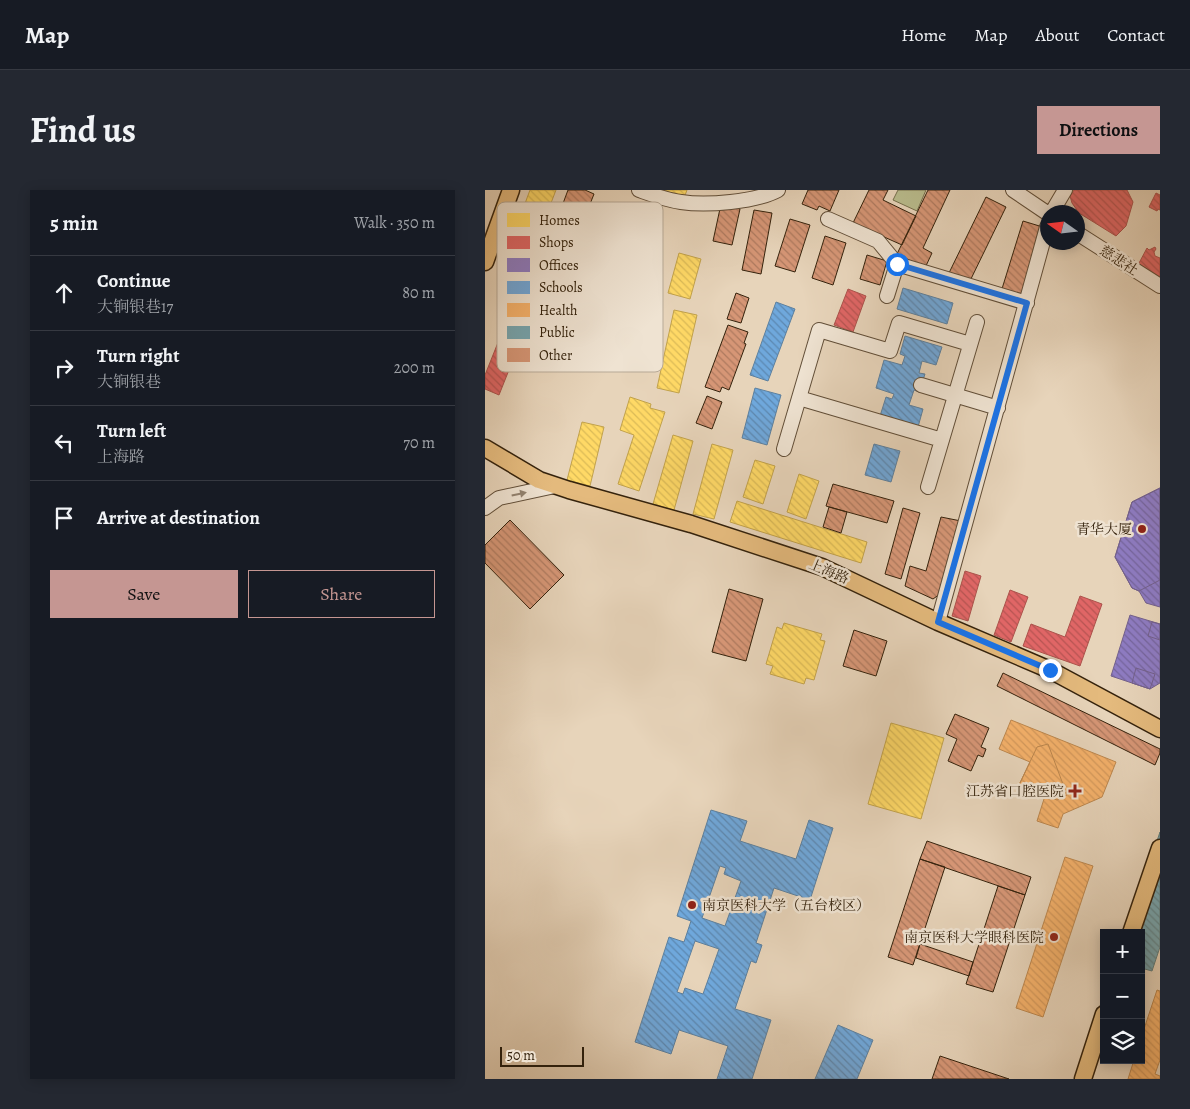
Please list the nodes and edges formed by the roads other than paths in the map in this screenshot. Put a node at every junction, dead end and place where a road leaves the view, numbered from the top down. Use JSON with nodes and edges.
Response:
{"nodes":[{"id":1,"x":511,"y":190,"type":"edge"},
{"id":2,"x":639,"y":190,"type":"edge"},
{"id":3,"x":778,"y":190,"type":"edge"},
{"id":4,"x":1013,"y":190,"type":"edge"},
{"id":5,"x":1065,"y":190,"type":"edge"},
{"id":6,"x":507,"y":202,"type":"edge"},
{"id":7,"x":1056,"y":205,"type":"edge"},
{"id":8,"x":1040,"y":208,"type":"edge"},
{"id":9,"x":828,"y":219,"type":"dead end"},
{"id":10,"x":497,"y":229,"type":"edge"},
{"id":11,"x":1085,"y":238,"type":"edge"},
{"id":12,"x":1041,"y":250,"type":"edge"},
{"id":13,"x":485,"y":262,"type":"edge"},
{"id":14,"x":897,"y":264,"type":"junction"},
{"id":15,"x":1160,"y":286,"type":"edge"},
{"id":16,"x":887,"y":296,"type":"dead end"},
{"id":17,"x":1027,"y":303,"type":"junction"},
{"id":18,"x":977,"y":322,"type":"dead end"},
{"id":19,"x":970,"y":344,"type":"junction"},
{"id":20,"x":921,"y":385,"type":"dead end"},
{"id":21,"x":955,"y":395,"type":"junction"},
{"id":22,"x":799,"y":398,"type":"junction"},
{"id":23,"x":998,"y":408,"type":"junction"},
{"id":24,"x":942,"y":440,"type":"junction"},
{"id":25,"x":485,"y":448,"type":"edge"},
{"id":26,"x":784,"y":449,"type":"dead end"},
{"id":27,"x":555,"y":486,"type":"junction"},
{"id":28,"x":928,"y":487,"type":"dead end"},
{"id":29,"x":485,"y":508,"type":"edge"},
{"id":30,"x":938,"y":622,"type":"junction"},
{"id":31,"x":1160,"y":729,"type":"edge"},
{"id":32,"x":1160,"y":848,"type":"edge"},
{"id":33,"x":1132,"y":929,"type":"edge"},
{"id":34,"x":1102,"y":1019,"type":"edge"},
{"id":35,"x":1083,"y":1079,"type":"edge"}],
"edges":[{"from":1,"to":6,"type":"main road"},
{"from":2,"to":3,"type":"street"},
{"from":4,"to":8,"type":"street"},
{"from":5,"to":7,"type":"street"},
{"from":9,"to":14,"type":"street"},
{"from":10,"to":13,"type":"main road"},
{"from":11,"to":15,"type":"street","name":"慈悲社"},
{"from":12,"to":17,"type":"street"},
{"from":14,"to":16,"type":"street"},
{"from":14,"to":17,"type":"street"},
{"from":17,"to":23,"type":"street"},
{"from":18,"to":19,"type":"street"},
{"from":19,"to":21,"type":"street"},
{"from":19,"to":22,"type":"street"},
{"from":20,"to":21,"type":"street"},
{"from":21,"to":23,"type":"street"},
{"from":21,"to":24,"type":"street"},
{"from":22,"to":24,"type":"street"},
{"from":22,"to":26,"type":"street"},
{"from":23,"to":30,"type":"street"},
{"from":24,"to":28,"type":"street"},
{"from":25,"to":27,"type":"main road","name":"上海路"},
{"from":29,"to":27,"type":"street","one_way":true},
{"from":27,"to":30,"type":"main road","name":"上海路"},
{"from":30,"to":31,"type":"main road","name":"上海路"},
{"from":32,"to":33,"type":"main road"},
{"from":34,"to":35,"type":"main road"}]}
